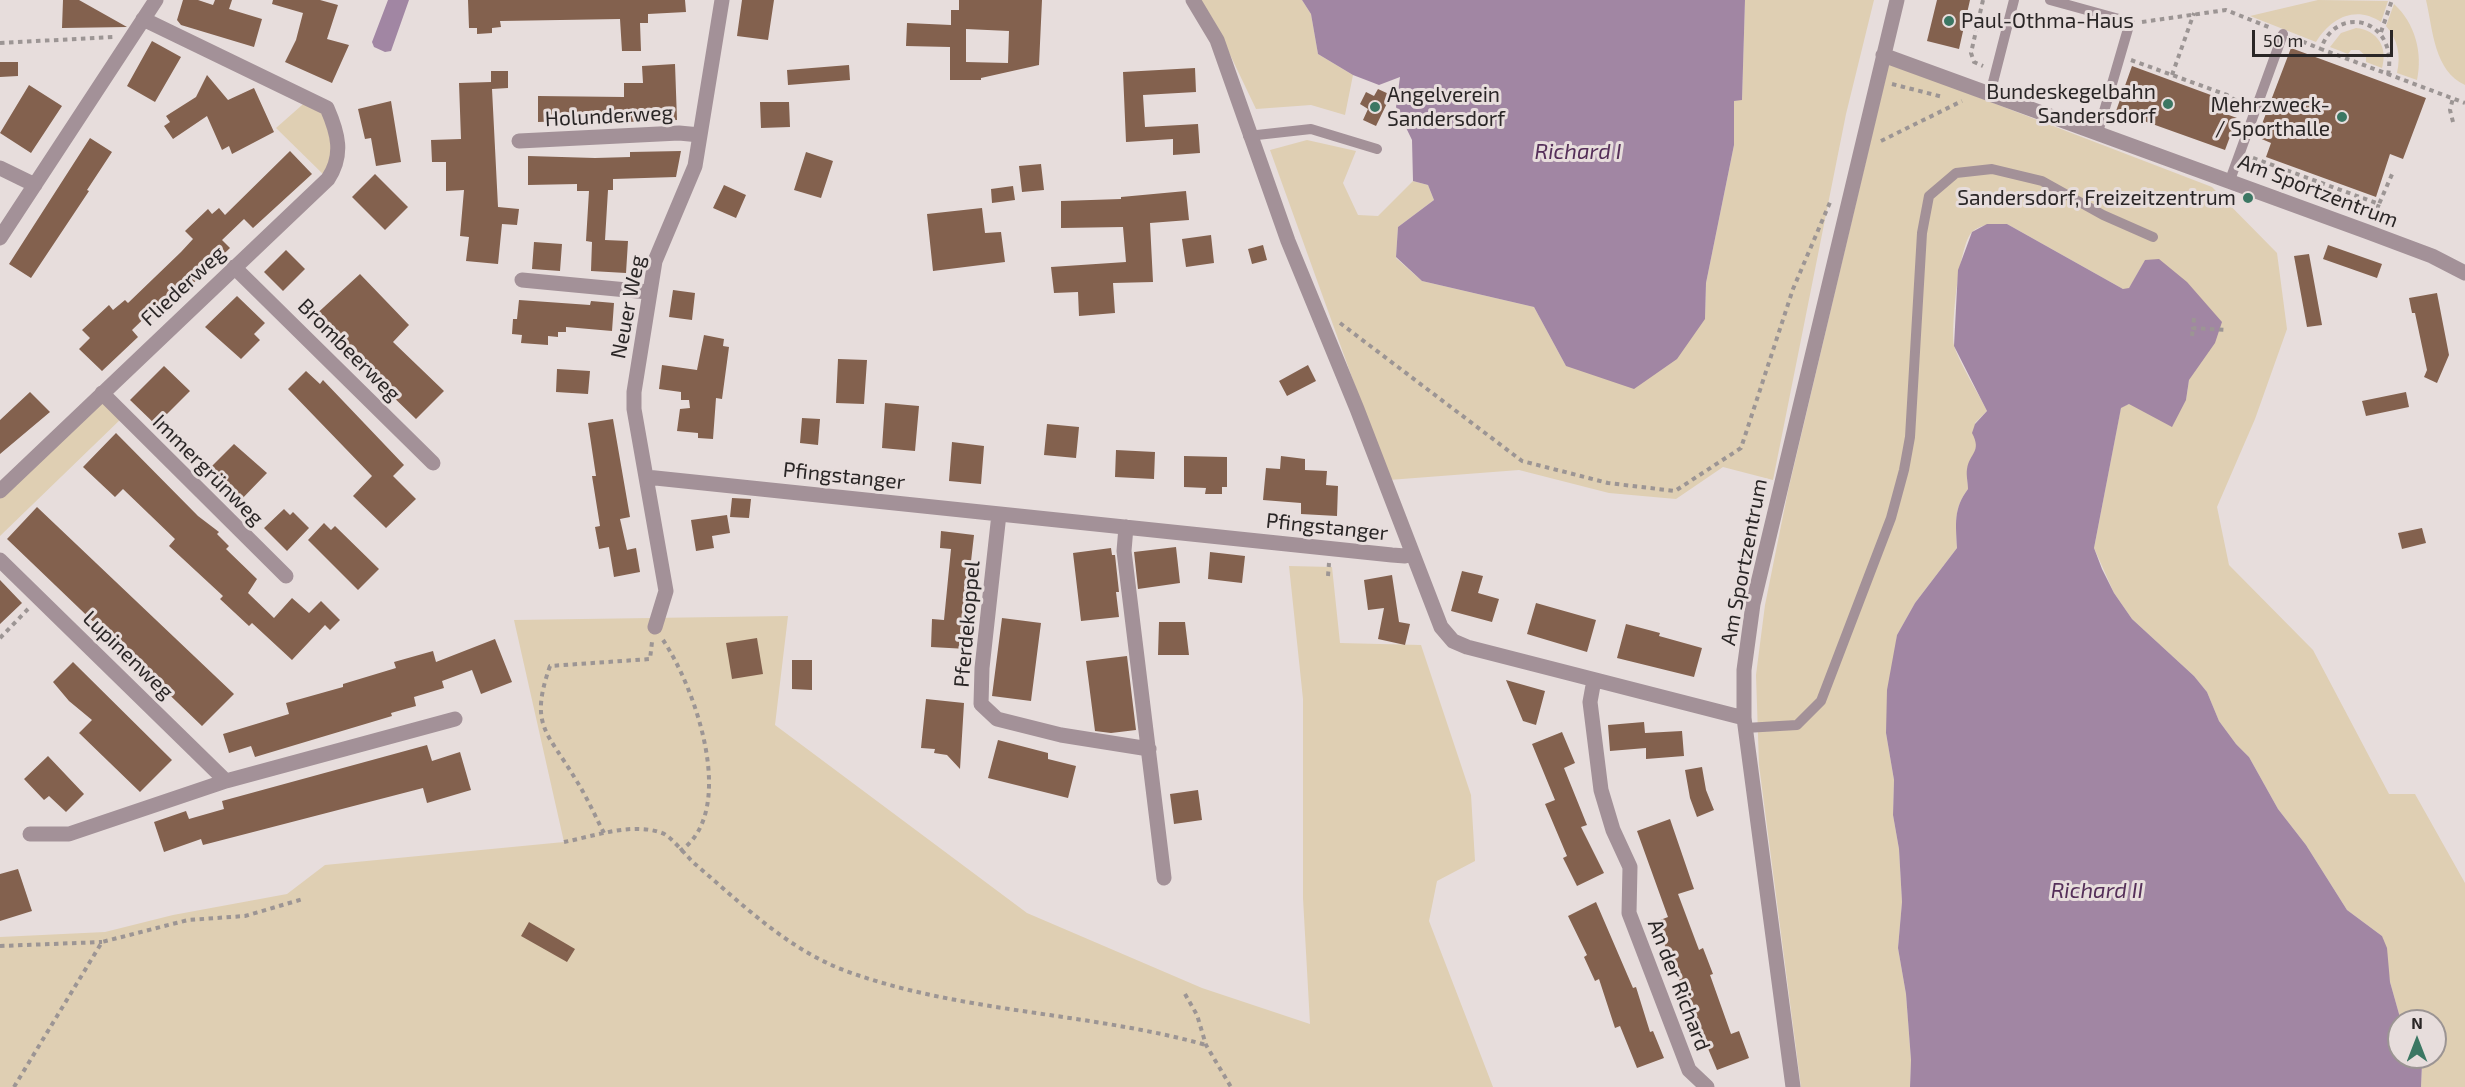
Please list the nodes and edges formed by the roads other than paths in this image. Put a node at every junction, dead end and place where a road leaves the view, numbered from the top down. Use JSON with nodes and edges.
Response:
{"nodes":[{"id":1,"x":156,"y":0,"type":"edge"},
{"id":2,"x":722,"y":0,"type":"edge"},
{"id":3,"x":1193,"y":0,"type":"edge"},
{"id":4,"x":1897,"y":0,"type":"edge"},
{"id":5,"x":2014,"y":0,"type":"edge"},
{"id":6,"x":2050,"y":0,"type":"edge"},
{"id":7,"x":143,"y":19,"type":"junction"},
{"id":8,"x":2283,"y":33,"type":"road end"},
{"id":9,"x":1883,"y":55,"type":"junction"},
{"id":10,"x":1990,"y":94,"type":"junction"},
{"id":11,"x":2098,"y":132,"type":"junction"},
{"id":12,"x":700,"y":135,"type":"junction"},
{"id":13,"x":1248,"y":136,"type":"junction"},
{"id":14,"x":519,"y":141,"type":"dead end"},
{"id":15,"x":1377,"y":149,"type":"dead end"},
{"id":16,"x":0,"y":168,"type":"edge"},
{"id":17,"x":2230,"y":180,"type":"junction"},
{"id":18,"x":35,"y":184,"type":"junction"},
{"id":19,"x":2153,"y":237,"type":"dead end"},
{"id":20,"x":0,"y":238,"type":"edge"},
{"id":21,"x":234,"y":267,"type":"junction"},
{"id":22,"x":2465,"y":273,"type":"edge"},
{"id":23,"x":522,"y":280,"type":"dead end"},
{"id":24,"x":648,"y":292,"type":"junction"},
{"id":25,"x":102,"y":393,"type":"junction"},
{"id":26,"x":433,"y":463,"type":"dead end"},
{"id":27,"x":646,"y":477,"type":"junction"},
{"id":28,"x":0,"y":491,"type":"edge"},
{"id":29,"x":999,"y":514,"type":"junction"},
{"id":30,"x":1126,"y":527,"type":"junction"},
{"id":31,"x":1411,"y":553,"type":"junction"},
{"id":32,"x":0,"y":560,"type":"edge"},
{"id":33,"x":286,"y":576,"type":"dead end"},
{"id":34,"x":655,"y":627,"type":"road end"},
{"id":35,"x":1594,"y":680,"type":"junction"},
{"id":36,"x":455,"y":719,"type":"dead end"},
{"id":37,"x":1744,"y":723,"type":"junction"},
{"id":38,"x":1149,"y":748,"type":"junction"},
{"id":39,"x":226,"y":781,"type":"junction"},
{"id":40,"x":30,"y":834,"type":"dead end"},
{"id":41,"x":1164,"y":878,"type":"dead end"},
{"id":42,"x":1707,"y":1087,"type":"edge"},
{"id":43,"x":1793,"y":1087,"type":"edge"}],
"edges":[{"from":1,"to":7,"type":"street"},
{"from":2,"to":12,"type":"street","name":"Neuer Weg"},
{"from":3,"to":13,"type":"street","name":"Pfingstanger"},
{"from":4,"to":9,"type":"street","name":"Am Sportzentrum"},
{"from":5,"to":10,"type":"lane"},
{"from":6,"to":11,"type":"lane"},
{"from":7,"to":18,"type":"street"},
{"from":7,"to":21,"type":"street","name":"Fliederweg"},
{"from":8,"to":17,"type":"lane"},
{"from":9,"to":10,"type":"street","name":"Am Sportzentrum"},
{"from":9,"to":37,"type":"street","name":"Am Sportzentrum"},
{"from":10,"to":11,"type":"street","name":"Am Sportzentrum"},
{"from":11,"to":17,"type":"street","name":"Am Sportzentrum"},
{"from":12,"to":14,"type":"street","name":"Holunderweg"},
{"from":12,"to":24,"type":"street","name":"Neuer Weg"},
{"from":13,"to":15,"type":"lane"},
{"from":13,"to":31,"type":"street","name":"Pfingstanger"},
{"from":16,"to":18,"type":"street"},
{"from":17,"to":22,"type":"street","name":"Am Sportzentrum"},
{"from":18,"to":20,"type":"street"},
{"from":19,"to":37,"type":"lane"},
{"from":21,"to":25,"type":"street","name":"Fliederweg"},
{"from":21,"to":26,"type":"street","name":"Brombeerweg"},
{"from":23,"to":24,"type":"street"},
{"from":24,"to":27,"type":"street","name":"Neuer Weg"},
{"from":25,"to":28,"type":"street","name":"Fliederweg"},
{"from":25,"to":33,"type":"street","name":"Immergrünweg"},
{"from":27,"to":29,"type":"street","name":"Pfingstanger"},
{"from":27,"to":34,"type":"street","name":"Neuer Weg"},
{"from":29,"to":30,"type":"street","name":"Pfingstanger"},
{"from":29,"to":38,"type":"street","name":"Pferdekoppel"},
{"from":30,"to":31,"type":"street","name":"Pfingstanger"},
{"from":30,"to":38,"type":"street"},
{"from":31,"to":35,"type":"street"},
{"from":32,"to":39,"type":"street","name":"Lupinenweg"},
{"from":35,"to":37,"type":"street"},
{"from":35,"to":42,"type":"street","name":"An der Richard"},
{"from":36,"to":39,"type":"street"},
{"from":37,"to":43,"type":"street","name":"Am Sportzentrum"},
{"from":38,"to":41,"type":"street"},
{"from":39,"to":40,"type":"street"}]}
